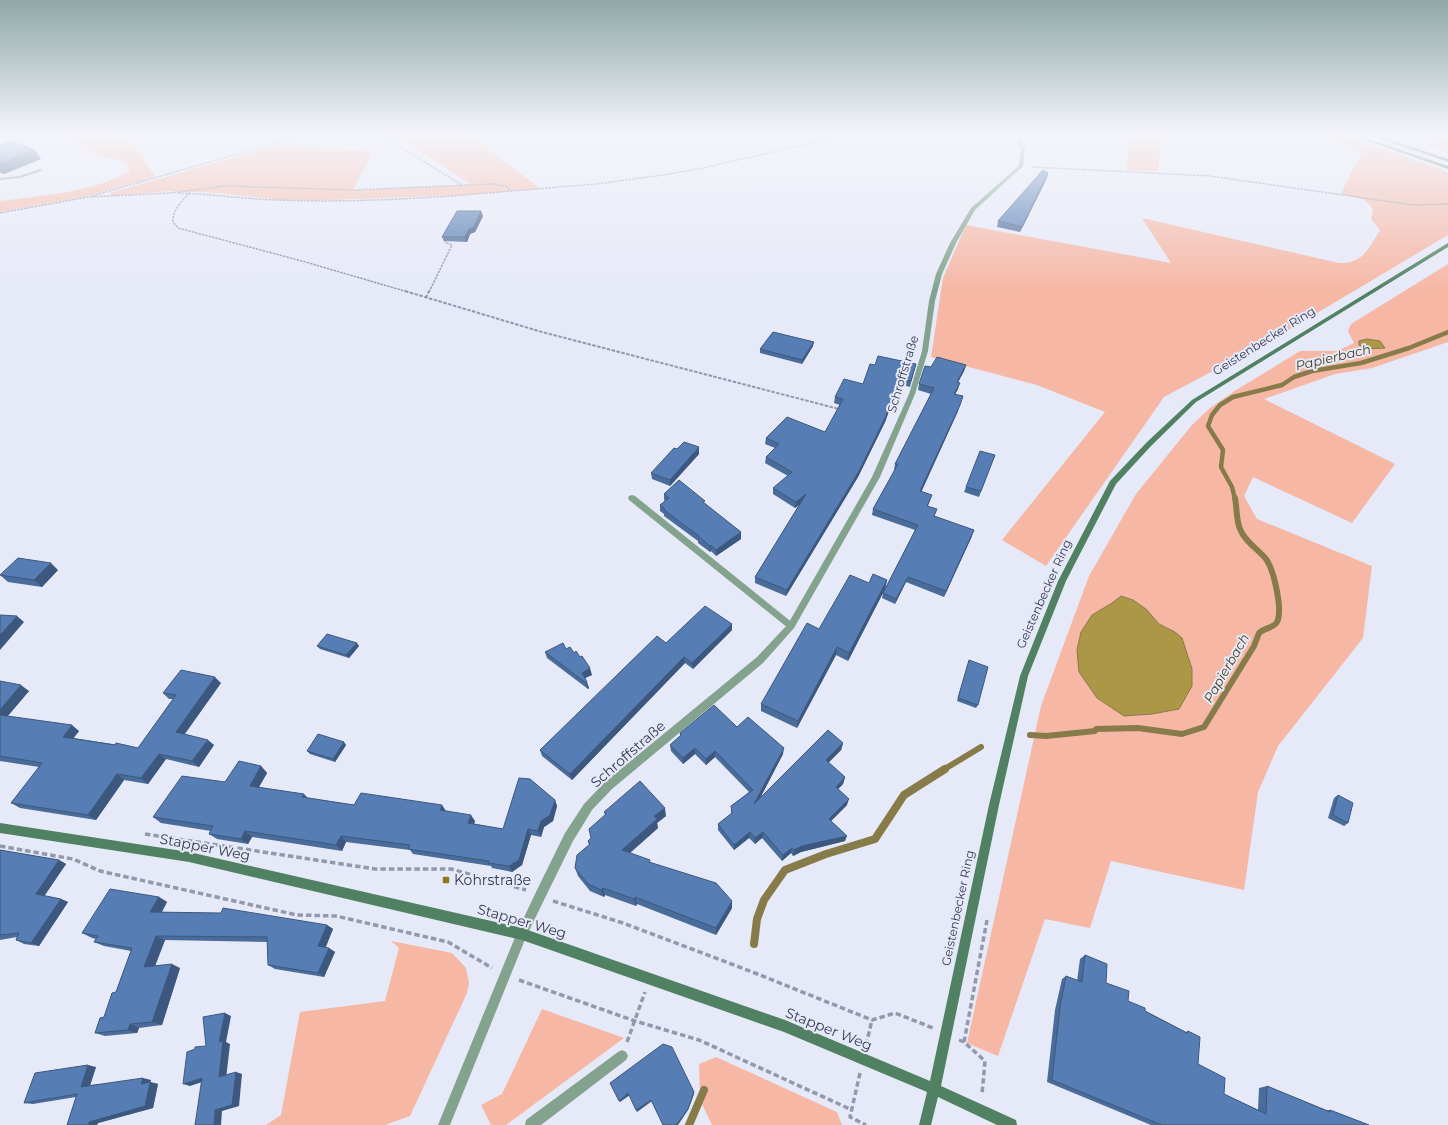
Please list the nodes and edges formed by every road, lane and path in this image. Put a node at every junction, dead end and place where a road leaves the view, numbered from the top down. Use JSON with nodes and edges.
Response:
{"nodes":[{"id":1,"x":124,"y":186,"type":"edge"},
{"id":2,"x":234,"y":186,"type":"edge"},
{"id":3,"x":253,"y":186,"type":"edge"},
{"id":4,"x":448,"y":186,"type":"edge"},
{"id":5,"x":506,"y":186,"type":"edge"},
{"id":6,"x":566,"y":186,"type":"edge"},
{"id":7,"x":999,"y":186,"type":"edge"},
{"id":8,"x":1285,"y":186,"type":"edge"},
{"id":9,"x":511,"y":191,"type":"junction"},
{"id":10,"x":170,"y":193,"type":"junction"},
{"id":11,"x":189,"y":193,"type":"junction"},
{"id":12,"x":88,"y":197,"type":"junction"},
{"id":13,"x":1448,"y":204,"type":"edge"},
{"id":14,"x":0,"y":213,"type":"edge"},
{"id":15,"x":449,"y":236,"type":"edge"},
{"id":16,"x":1448,"y":245,"type":"edge"},
{"id":17,"x":426,"y":298,"type":"junction"},
{"id":18,"x":840,"y":410,"type":"edge"},
{"id":19,"x":632,"y":498,"type":"dead end"},
{"id":20,"x":791,"y":626,"type":"junction"},
{"id":21,"x":0,"y":828,"type":"edge"},
{"id":22,"x":138,"y":833,"type":"dead end"},
{"id":23,"x":0,"y":846,"type":"edge"},
{"id":24,"x":540,"y":896,"type":"junction"},
{"id":25,"x":522,"y":934,"type":"junction"},
{"id":26,"x":505,"y":974,"type":"junction"},
{"id":27,"x":650,"y":979,"type":"junction"},
{"id":28,"x":872,"y":1020,"type":"junction"},
{"id":29,"x":635,"y":1021,"type":"junction"},
{"id":30,"x":946,"y":1034,"type":"junction"},
{"id":31,"x":628,"y":1038,"type":"dead end"},
{"id":32,"x":622,"y":1056,"type":"dead end"},
{"id":33,"x":863,"y":1059,"type":"junction"},
{"id":34,"x":934,"y":1089,"type":"junction"},
{"id":35,"x":852,"y":1110,"type":"junction"},
{"id":36,"x":980,"y":1110,"type":"junction"},
{"id":37,"x":444,"y":1125,"type":"edge"},
{"id":38,"x":531,"y":1125,"type":"edge"},
{"id":39,"x":866,"y":1125,"type":"edge"},
{"id":40,"x":925,"y":1125,"type":"edge"},
{"id":41,"x":1011,"y":1125,"type":"edge"}],
"edges":[{"from":1,"to":12,"type":"path"},
{"from":2,"to":10,"type":"path"},
{"from":3,"to":4,"type":"path"},
{"from":5,"to":9,"type":"path"},
{"from":6,"to":9,"type":"path"},
{"from":7,"to":20,"type":"street","name":"Schroffstraße"},
{"from":8,"to":13,"type":"path"},
{"from":9,"to":11,"type":"path"},
{"from":10,"to":11,"type":"path"},
{"from":10,"to":12,"type":"path"},
{"from":11,"to":17,"type":"path"},
{"from":12,"to":14,"type":"path"},
{"from":15,"to":17,"type":"path"},
{"from":16,"to":30,"type":"main road","name":"Geistenbecker Ring"},
{"from":17,"to":18,"type":"path"},
{"from":19,"to":20,"type":"street"},
{"from":20,"to":24,"type":"street","name":"Schroffstraße"},
{"from":21,"to":25,"type":"main road","name":"Stapper Weg"},
{"from":22,"to":24,"type":"path"},
{"from":23,"to":26,"type":"path"},
{"from":24,"to":25,"type":"street","name":"Schroffstraße"},
{"from":24,"to":28,"type":"path"},
{"from":25,"to":26,"type":"street"},
{"from":25,"to":27,"type":"main road","name":"Stapper Weg"},
{"from":26,"to":29,"type":"path"},
{"from":26,"to":37,"type":"street"},
{"from":27,"to":29,"type":"path"},
{"from":27,"to":33,"type":"main road","name":"Stapper Weg"},
{"from":28,"to":30,"type":"path"},
{"from":28,"to":33,"type":"path"},
{"from":29,"to":31,"type":"path"},
{"from":29,"to":35,"type":"path"},
{"from":30,"to":34,"type":"main road","name":"Geistenbecker Ring"},
{"from":30,"to":36,"type":"path"},
{"from":32,"to":38,"type":"street"},
{"from":33,"to":34,"type":"main road","name":"Stapper Weg"},
{"from":33,"to":35,"type":"path"},
{"from":34,"to":36,"type":"main road","name":"Stapper Weg"},
{"from":34,"to":40,"type":"main road","name":"Geistenbecker Ring"},
{"from":35,"to":39,"type":"path"},
{"from":36,"to":41,"type":"main road","name":"Stapper Weg"}]}
